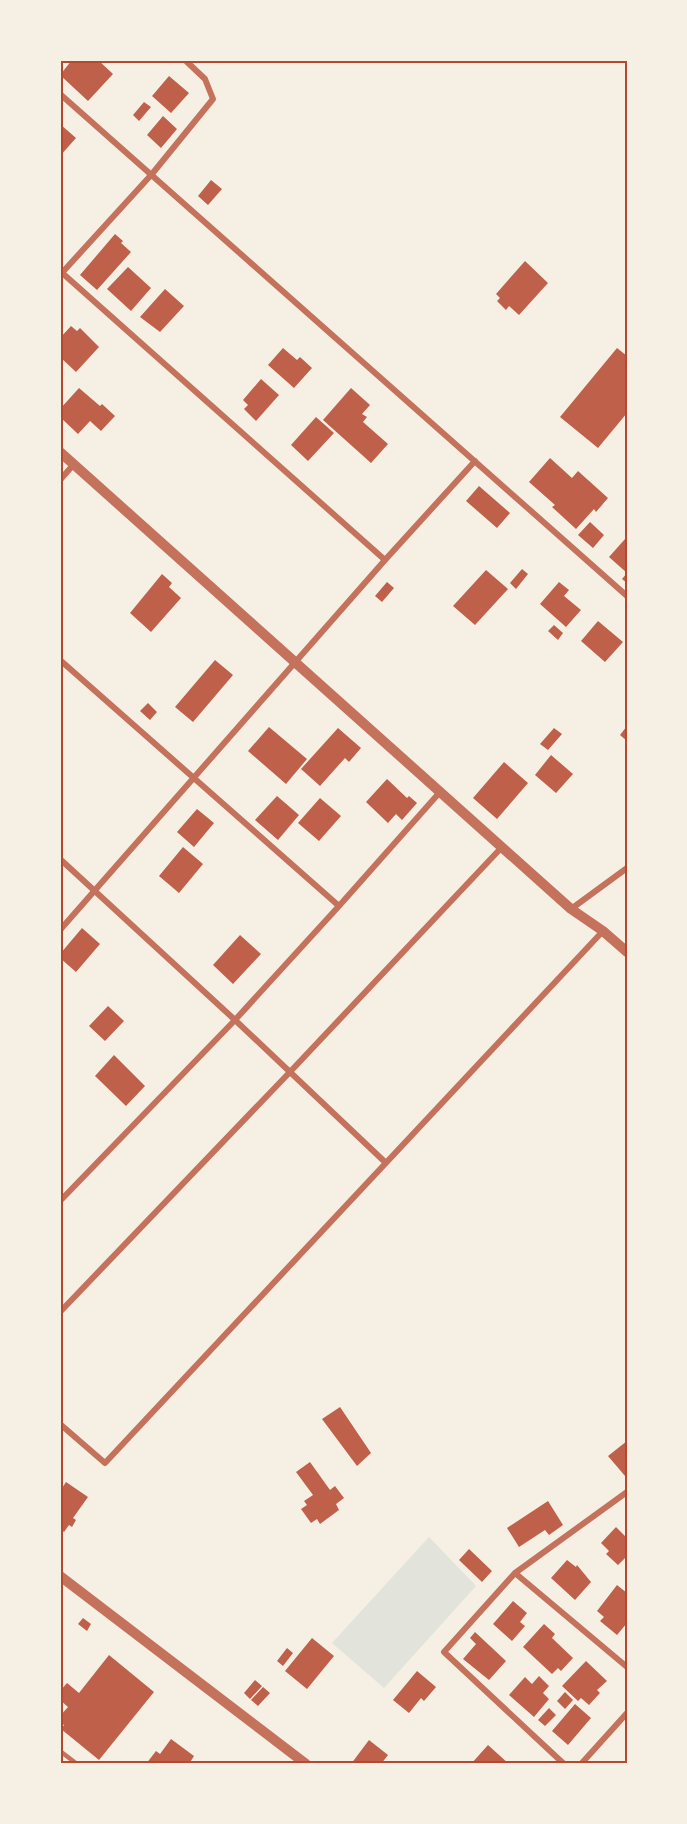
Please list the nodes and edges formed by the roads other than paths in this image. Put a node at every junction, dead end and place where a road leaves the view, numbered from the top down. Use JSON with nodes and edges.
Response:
{"nodes":[{"id":1,"x":184,"y":60,"type":"edge"},
{"id":2,"x":60,"y":94,"type":"edge"},
{"id":3,"x":152,"y":174,"type":"junction"},
{"id":4,"x":61,"y":273,"type":"edge"},
{"id":5,"x":60,"y":452,"type":"edge"},
{"id":6,"x":475,"y":461,"type":"junction"},
{"id":7,"x":74,"y":464,"type":"junction"},
{"id":8,"x":60,"y":480,"type":"edge"},
{"id":9,"x":385,"y":560,"type":"junction"},
{"id":10,"x":627,"y":596,"type":"edge"},
{"id":11,"x":60,"y":660,"type":"edge"},
{"id":12,"x":296,"y":663,"type":"junction"},
{"id":13,"x":193,"y":779,"type":"junction"},
{"id":14,"x":440,"y":792,"type":"junction"},
{"id":15,"x":502,"y":847,"type":"junction"},
{"id":16,"x":60,"y":859,"type":"edge"},
{"id":17,"x":627,"y":868,"type":"edge"},
{"id":18,"x":94,"y":891,"type":"junction"},
{"id":19,"x":339,"y":906,"type":"junction"},
{"id":20,"x":571,"y":909,"type":"junction"},
{"id":21,"x":60,"y":930,"type":"edge"},
{"id":22,"x":603,"y":931,"type":"junction"},
{"id":23,"x":627,"y":952,"type":"edge"},
{"id":24,"x":235,"y":1020,"type":"junction"},
{"id":25,"x":289,"y":1073,"type":"junction"},
{"id":26,"x":386,"y":1163,"type":"junction"},
{"id":27,"x":60,"y":1201,"type":"edge"},
{"id":28,"x":60,"y":1312,"type":"edge"},
{"id":29,"x":60,"y":1424,"type":"edge"},
{"id":30,"x":627,"y":1492,"type":"edge"},
{"id":31,"x":620,"y":1497,"type":"junction"},
{"id":32,"x":627,"y":1503,"type":"edge"},
{"id":33,"x":515,"y":1573,"type":"junction"},
{"id":34,"x":60,"y":1576,"type":"edge"},
{"id":35,"x":627,"y":1666,"type":"edge"},
{"id":36,"x":627,"y":1713,"type":"edge"},
{"id":37,"x":60,"y":1750,"type":"edge"},
{"id":38,"x":77,"y":1764,"type":"edge"},
{"id":39,"x":306,"y":1764,"type":"edge"},
{"id":40,"x":564,"y":1764,"type":"edge"},
{"id":41,"x":581,"y":1764,"type":"edge"}],
"edges":[{"from":1,"to":3,"type":"street"},
{"from":2,"to":3,"type":"street"},
{"from":3,"to":4,"type":"street"},
{"from":3,"to":6,"type":"street"},
{"from":4,"to":9,"type":"street"},
{"from":5,"to":7,"type":"street"},
{"from":6,"to":9,"type":"street"},
{"from":6,"to":10,"type":"street"},
{"from":7,"to":8,"type":"street"},
{"from":7,"to":12,"type":"street"},
{"from":9,"to":12,"type":"street"},
{"from":11,"to":13,"type":"street"},
{"from":12,"to":13,"type":"street"},
{"from":12,"to":14,"type":"street"},
{"from":13,"to":18,"type":"street"},
{"from":13,"to":19,"type":"street"},
{"from":14,"to":15,"type":"street"},
{"from":14,"to":19,"type":"street"},
{"from":15,"to":20,"type":"street"},
{"from":15,"to":25,"type":"street"},
{"from":16,"to":18,"type":"street"},
{"from":17,"to":20,"type":"street"},
{"from":18,"to":21,"type":"street"},
{"from":18,"to":24,"type":"street"},
{"from":19,"to":24,"type":"street"},
{"from":20,"to":22,"type":"street"},
{"from":22,"to":23,"type":"street"},
{"from":22,"to":26,"type":"street"},
{"from":24,"to":25,"type":"street"},
{"from":24,"to":27,"type":"street"},
{"from":25,"to":26,"type":"street"},
{"from":25,"to":28,"type":"street"},
{"from":26,"to":29,"type":"street"},
{"from":30,"to":31,"type":"street"},
{"from":31,"to":32,"type":"street"},
{"from":31,"to":33,"type":"street"},
{"from":33,"to":35,"type":"street"},
{"from":33,"to":40,"type":"street"},
{"from":34,"to":39,"type":"street"},
{"from":36,"to":41,"type":"street"},
{"from":37,"to":38,"type":"lane"}]}
